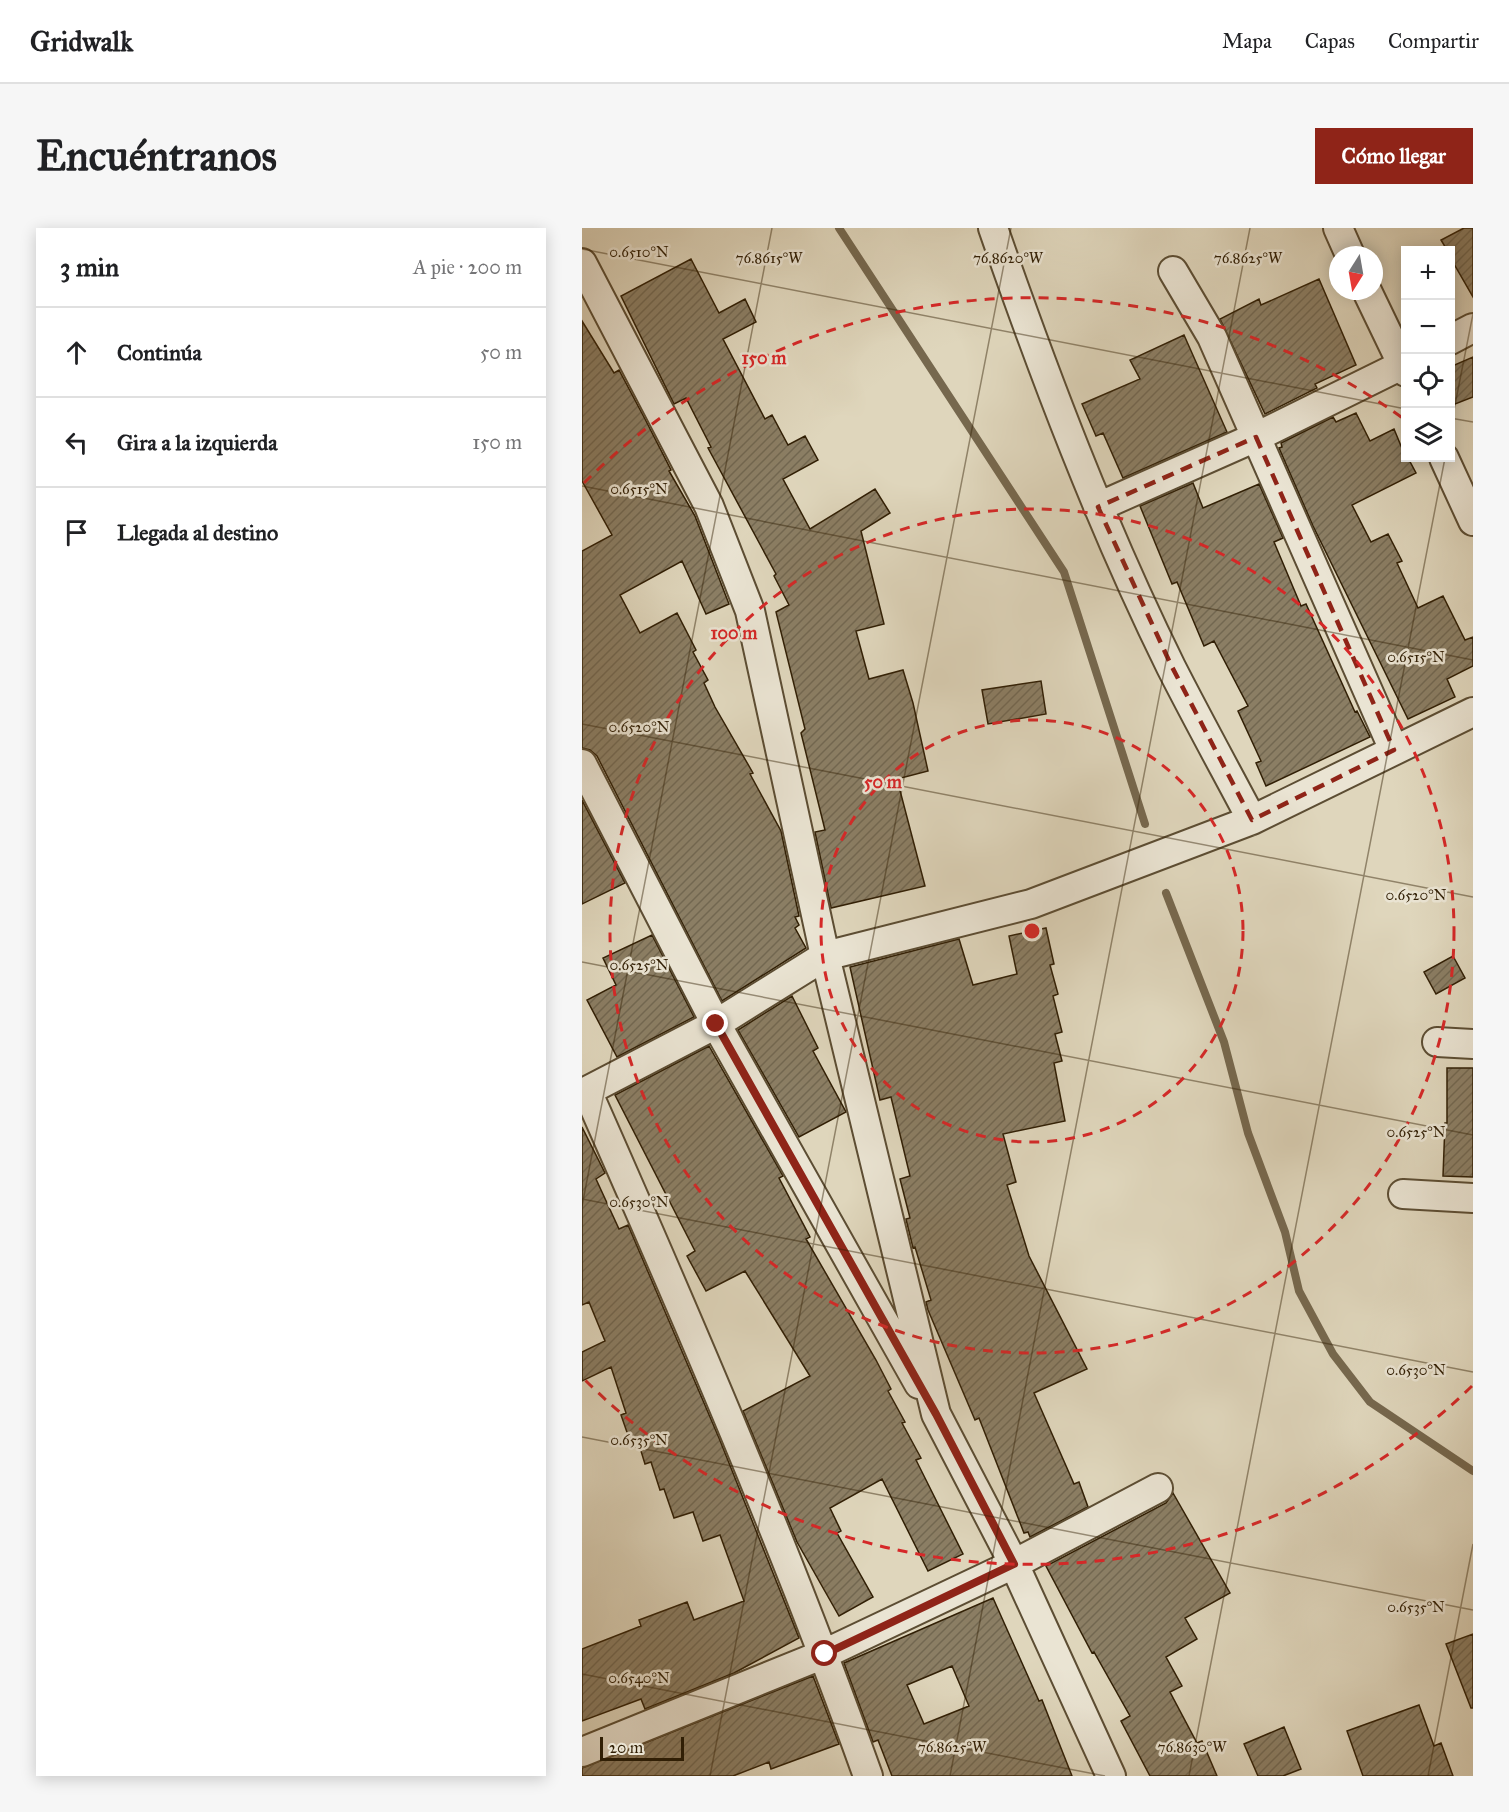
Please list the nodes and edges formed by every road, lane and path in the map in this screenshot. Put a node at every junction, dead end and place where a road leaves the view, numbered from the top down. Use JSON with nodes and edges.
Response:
{"nodes":[{"id":1,"x":993,"y":228,"type":"edge"},
{"id":2,"x":1338,"y":228,"type":"edge"},
{"id":3,"x":1346,"y":246,"type":"edge"},
{"id":4,"x":582,"y":263,"type":"edge"},
{"id":5,"x":1173,"y":271,"type":"dead end"},
{"id":6,"x":1371,"y":300,"type":"edge"},
{"id":7,"x":1473,"y":328,"type":"edge"},
{"id":8,"x":1455,"y":337,"type":"edge"},
{"id":9,"x":1401,"y":360,"type":"edge"},
{"id":10,"x":1401,"y":367,"type":"edge"},
{"id":11,"x":1256,"y":437,"type":"junction"},
{"id":12,"x":1446,"y":462,"type":"edge"},
{"id":13,"x":1098,"y":507,"type":"junction"},
{"id":14,"x":1473,"y":521,"type":"edge"},
{"id":15,"x":1473,"y":712,"type":"edge"},
{"id":16,"x":1394,"y":750,"type":"junction"},
{"id":17,"x":582,"y":764,"type":"edge"},
{"id":18,"x":1252,"y":820,"type":"junction"},
{"id":19,"x":825,"y":956,"type":"junction"},
{"id":20,"x":716,"y":1024,"type":"junction"},
{"id":21,"x":1437,"y":1042,"type":"dead end"},
{"id":22,"x":1473,"y":1044,"type":"edge"},
{"id":23,"x":1403,"y":1194,"type":"dead end"},
{"id":24,"x":1473,"y":1198,"type":"edge"},
{"id":25,"x":936,"y":1414,"type":"junction"},
{"id":26,"x":1158,"y":1488,"type":"dead end"},
{"id":27,"x":1014,"y":1564,"type":"junction"},
{"id":28,"x":825,"y":1654,"type":"junction"},
{"id":29,"x":582,"y":1752,"type":"edge"},
{"id":30,"x":868,"y":1776,"type":"edge"},
{"id":31,"x":1111,"y":1776,"type":"edge"}],
"edges":[{"from":1,"to":13,"type":"street"},
{"from":2,"to":3,"type":"street"},
{"from":4,"to":19,"type":"street"},
{"from":5,"to":11,"type":"street"},
{"from":6,"to":9,"type":"street"},
{"from":7,"to":8,"type":"street"},
{"from":10,"to":11,"type":"street"},
{"from":11,"to":13,"type":"street"},
{"from":11,"to":16,"type":"street"},
{"from":12,"to":14,"type":"street"},
{"from":13,"to":18,"type":"street"},
{"from":15,"to":16,"type":"street"},
{"from":16,"to":18,"type":"street"},
{"from":17,"to":20,"type":"street"},
{"from":18,"to":19,"type":"street"},
{"from":19,"to":20,"type":"street"},
{"from":19,"to":25,"type":"street"},
{"from":20,"to":25,"type":"street"},
{"from":20,"to":28,"type":"street"},
{"from":21,"to":22,"type":"street"},
{"from":23,"to":24,"type":"street"},
{"from":25,"to":27,"type":"street"},
{"from":26,"to":27,"type":"street"},
{"from":27,"to":28,"type":"street"},
{"from":27,"to":31,"type":"street"},
{"from":28,"to":29,"type":"street"},
{"from":28,"to":30,"type":"street"}]}
